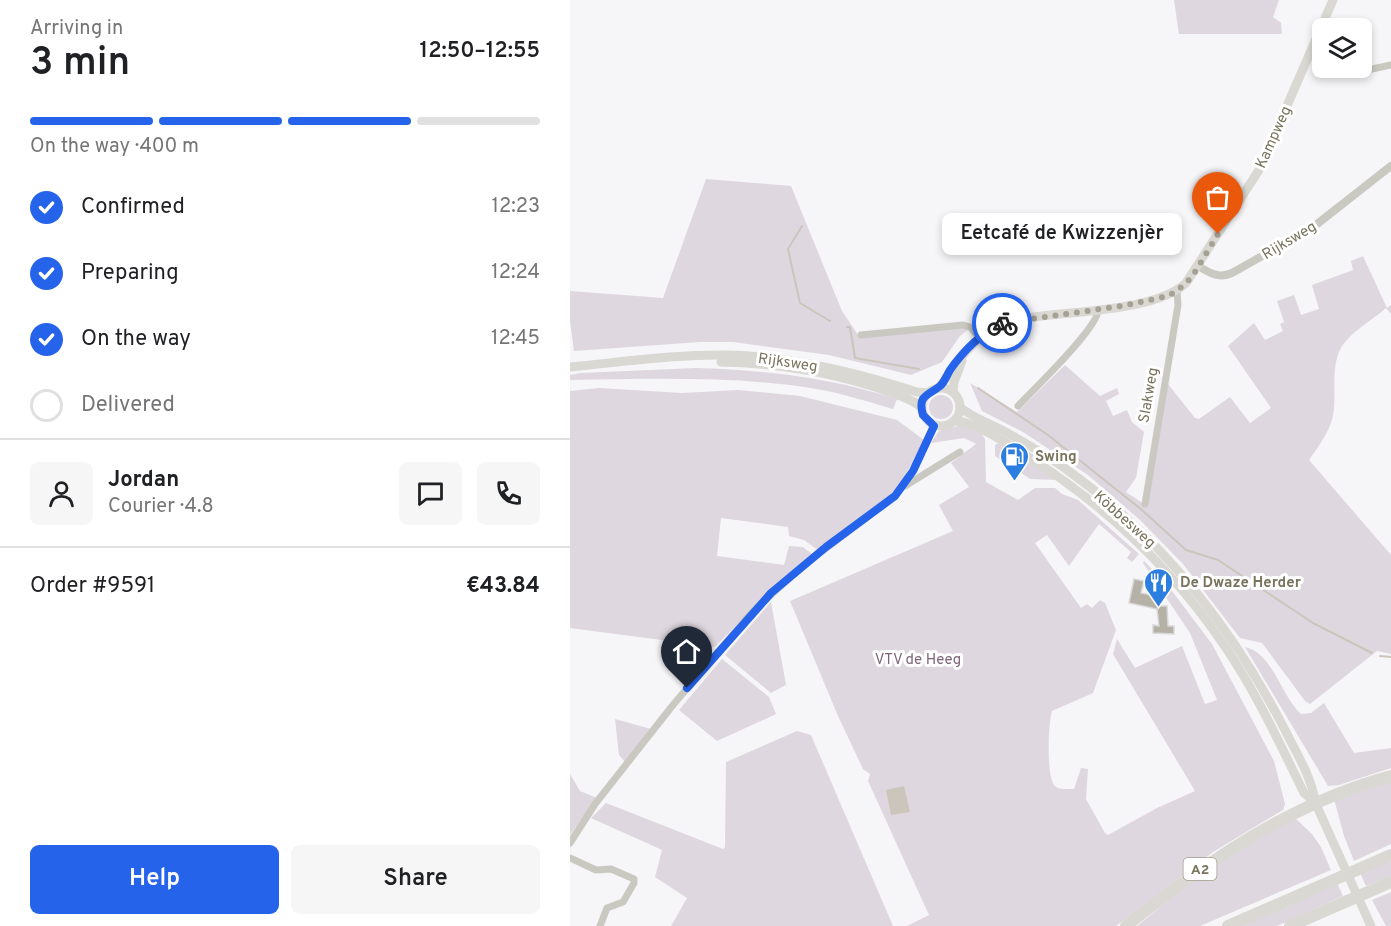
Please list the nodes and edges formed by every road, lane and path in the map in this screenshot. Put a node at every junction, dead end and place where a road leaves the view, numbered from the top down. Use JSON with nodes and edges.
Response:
{"nodes":[{"id":1,"x":1333,"y":0,"type":"edge"},
{"id":2,"x":1309,"y":53,"type":"junction"},
{"id":3,"x":1312,"y":54,"type":"edge"},
{"id":4,"x":1387,"y":66,"type":"edge"},
{"id":5,"x":1372,"y":69,"type":"edge"},
{"id":6,"x":1391,"y":166,"type":"edge"},
{"id":7,"x":1198,"y":266,"type":"junction"},
{"id":8,"x":1177,"y":291,"type":"junction"},
{"id":9,"x":1098,"y":310,"type":"junction"},
{"id":10,"x":861,"y":335,"type":"dead end"},
{"id":11,"x":979,"y":337,"type":"junction"},
{"id":12,"x":966,"y":350,"type":"junction"},
{"id":13,"x":646,"y":361,"type":"junction"},
{"id":14,"x":570,"y":367,"type":"edge"},
{"id":15,"x":939,"y":387,"type":"junction"},
{"id":16,"x":953,"y":392,"type":"junction"},
{"id":17,"x":927,"y":393,"type":"junction"},
{"id":18,"x":1018,"y":406,"type":"dead end"},
{"id":19,"x":921,"y":407,"type":"junction"},
{"id":20,"x":960,"y":407,"type":"junction"},
{"id":21,"x":954,"y":421,"type":"junction"},
{"id":22,"x":934,"y":426,"type":"junction"},
{"id":23,"x":960,"y":452,"type":"dead end"},
{"id":24,"x":901,"y":489,"type":"junction"},
{"id":25,"x":1144,"y":504,"type":"dead end"},
{"id":26,"x":1231,"y":646,"type":"junction"},
{"id":27,"x":1391,"y":776,"type":"edge"},
{"id":28,"x":1315,"y":802,"type":"junction"},
{"id":29,"x":570,"y":843,"type":"edge"},
{"id":30,"x":1391,"y":855,"type":"edge"},
{"id":31,"x":570,"y":858,"type":"edge"},
{"id":32,"x":1391,"y":882,"type":"edge"},
{"id":33,"x":1369,"y":923,"type":"edge"},
{"id":34,"x":600,"y":926,"type":"edge"},
{"id":35,"x":1126,"y":926,"type":"edge"},
{"id":36,"x":1228,"y":926,"type":"edge"},
{"id":37,"x":1290,"y":926,"type":"edge"}],
"edges":[{"from":1,"to":2,"type":"main road","name":"Kampweg"},
{"from":2,"to":3,"type":"street"},
{"from":2,"to":7,"type":"main road","name":"Kampweg"},
{"from":4,"to":5,"type":"street"},
{"from":6,"to":7,"type":"street","name":"Rijksweg"},
{"from":7,"to":8,"type":"main road"},
{"from":8,"to":9,"type":"main road"},
{"from":8,"to":25,"type":"street","name":"Slakweg"},
{"from":9,"to":11,"type":"main road"},
{"from":9,"to":18,"type":"street"},
{"from":10,"to":11,"type":"street"},
{"from":11,"to":12,"type":"main road"},
{"from":12,"to":15,"type":"main road"},
{"from":12,"to":16,"type":"main road"},
{"from":13,"to":14,"type":"main road","name":"Rijksweg"},
{"from":13,"to":17,"type":"main road","name":"Rijksweg"},
{"from":13,"to":19,"type":"main road","name":"Rijksweg"},
{"from":15,"to":16,"type":"main road"},
{"from":15,"to":17,"type":"main road"},
{"from":16,"to":20,"type":"main road"},
{"from":17,"to":19,"type":"main road"},
{"from":19,"to":22,"type":"main road"},
{"from":20,"to":21,"type":"main road"},
{"from":20,"to":26,"type":"main road","name":"Köbbesweg"},
{"from":21,"to":22,"type":"main road"},
{"from":21,"to":26,"type":"main road","name":"Köbbesweg"},
{"from":22,"to":24,"type":"street"},
{"from":23,"to":24,"type":"street"},
{"from":24,"to":29,"type":"street"},
{"from":26,"to":28,"type":"main road","name":"Köbbesweg"},
{"from":27,"to":28,"type":"highway","number":"A2"},
{"from":28,"to":33,"type":"main road","name":"Köbbesweg"},
{"from":28,"to":35,"type":"highway","number":"A2"},
{"from":30,"to":36,"type":"highway"},
{"from":31,"to":34,"type":"street"},
{"from":32,"to":37,"type":"highway"}]}
